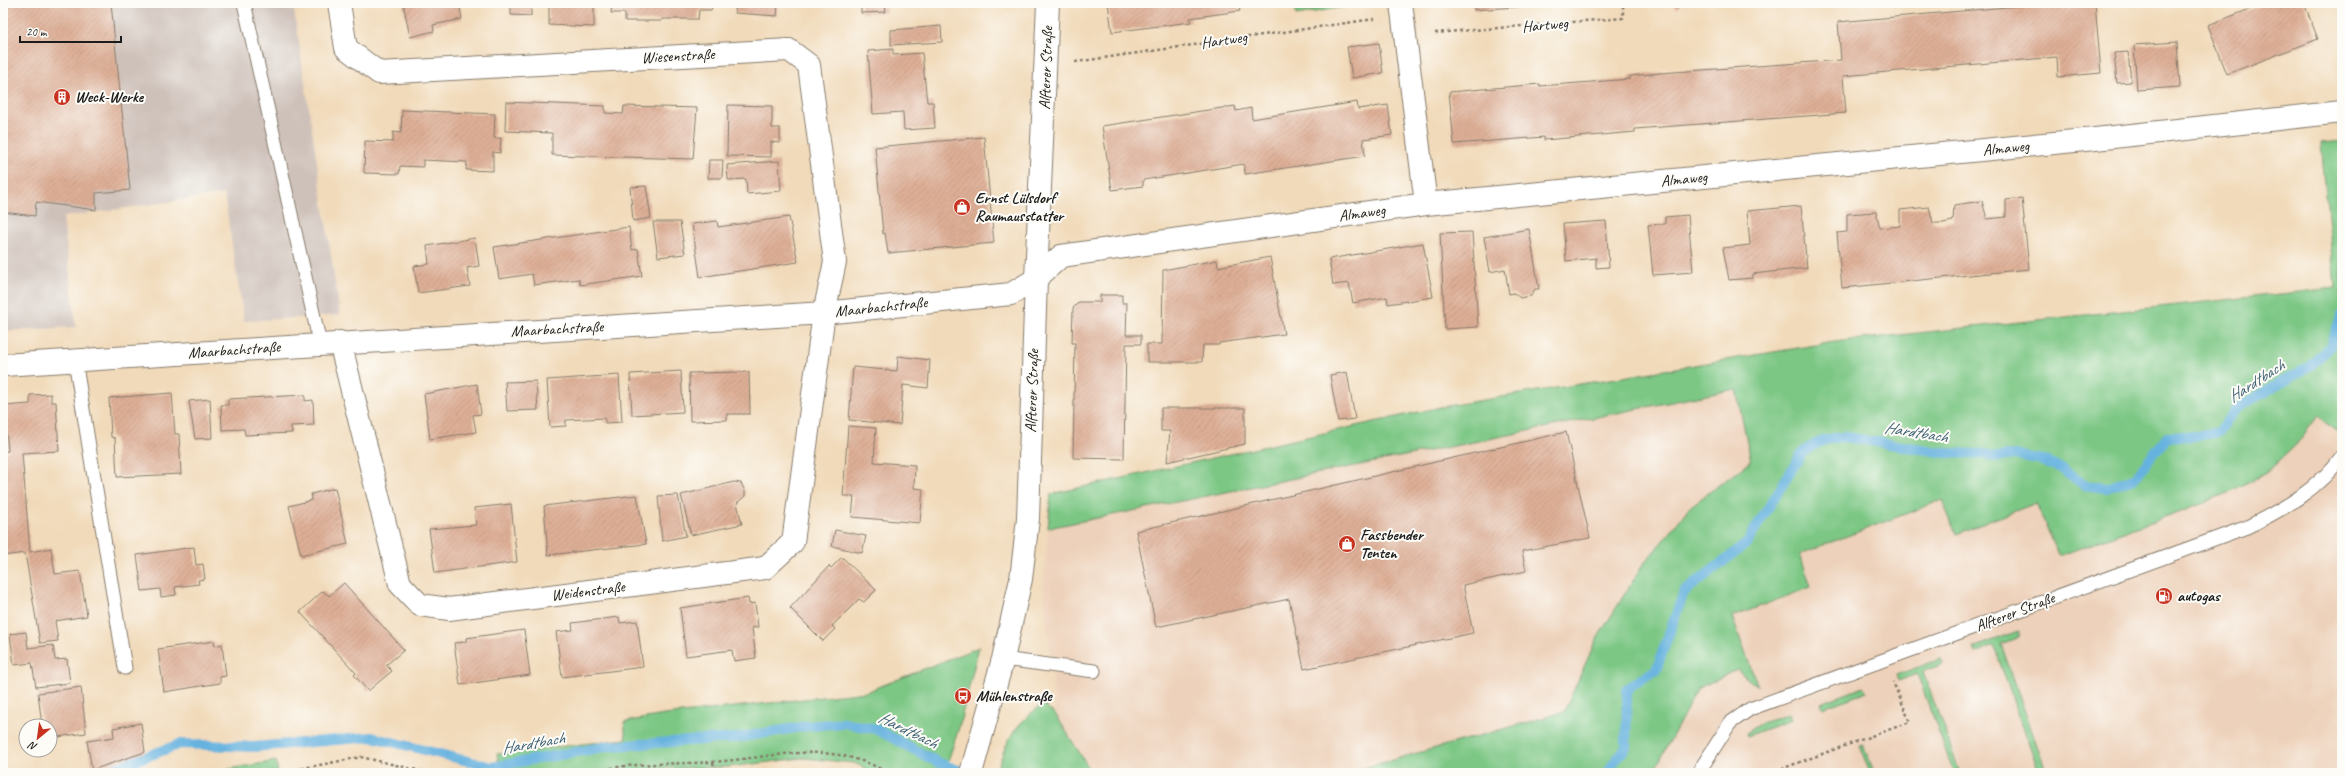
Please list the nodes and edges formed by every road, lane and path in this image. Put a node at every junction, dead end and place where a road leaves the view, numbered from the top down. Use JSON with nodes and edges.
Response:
{"nodes":[{"id":1,"x":244,"y":3,"type":"edge"},
{"id":2,"x":339,"y":3,"type":"edge"},
{"id":3,"x":1048,"y":3,"type":"edge"},
{"id":4,"x":1623,"y":3,"type":"edge"},
{"id":5,"x":1402,"y":19,"type":"edge"},
{"id":6,"x":1047,"y":68,"type":"junction"},
{"id":7,"x":2342,"y":112,"type":"edge"},
{"id":8,"x":1426,"y":204,"type":"junction"},
{"id":9,"x":1036,"y":279,"type":"junction"},
{"id":10,"x":824,"y":313,"type":"junction"},
{"id":11,"x":330,"y":343,"type":"junction"},
{"id":12,"x":75,"y":360,"type":"junction"},
{"id":13,"x":3,"y":365,"type":"edge"},
{"id":14,"x":2342,"y":456,"type":"edge"},
{"id":15,"x":1003,"y":660,"type":"junction"},
{"id":16,"x":1884,"y":660,"type":"junction"},
{"id":17,"x":125,"y":668,"type":"dead end"},
{"id":18,"x":1094,"y":671,"type":"dead end"},
{"id":19,"x":713,"y":762,"type":"junction"},
{"id":20,"x":278,"y":773,"type":"edge"},
{"id":21,"x":430,"y":773,"type":"edge"},
{"id":22,"x":587,"y":773,"type":"edge"},
{"id":23,"x":715,"y":773,"type":"edge"},
{"id":24,"x":889,"y":773,"type":"edge"},
{"id":25,"x":971,"y":773,"type":"edge"},
{"id":26,"x":1698,"y":773,"type":"edge"},
{"id":27,"x":1770,"y":773,"type":"edge"}],
"edges":[{"from":1,"to":11,"type":"lane"},
{"from":2,"to":10,"type":"street","name":"Wiesenstraße"},
{"from":3,"to":6,"type":"street","name":"Alfterer Straße"},
{"from":4,"to":5,"type":"path","name":"Hartweg"},
{"from":5,"to":6,"type":"path","name":"Hartweg"},
{"from":5,"to":8,"type":"street"},
{"from":6,"to":9,"type":"street","name":"Alfterer Straße"},
{"from":7,"to":8,"type":"street","name":"Almaweg"},
{"from":8,"to":9,"type":"street","name":"Almaweg"},
{"from":9,"to":10,"type":"street","name":"Maarbachstraße"},
{"from":9,"to":15,"type":"street","name":"Alfterer Straße"},
{"from":10,"to":11,"type":"street","name":"Maarbachstraße"},
{"from":10,"to":11,"type":"street","name":"Weidenstraße"},
{"from":11,"to":12,"type":"street","name":"Maarbachstraße"},
{"from":12,"to":13,"type":"street","name":"Maarbachstraße"},
{"from":12,"to":17,"type":"lane"},
{"from":14,"to":16,"type":"lane","name":"Alfterer Straße"},
{"from":15,"to":18,"type":"lane"},
{"from":15,"to":25,"type":"street","name":"Alfterer Straße"},
{"from":16,"to":26,"type":"lane","name":"Alfterer Straße"},
{"from":16,"to":27,"type":"path"},
{"from":19,"to":22,"type":"path"},
{"from":19,"to":23,"type":"path"},
{"from":19,"to":24,"type":"path"},
{"from":20,"to":21,"type":"path"}]}
